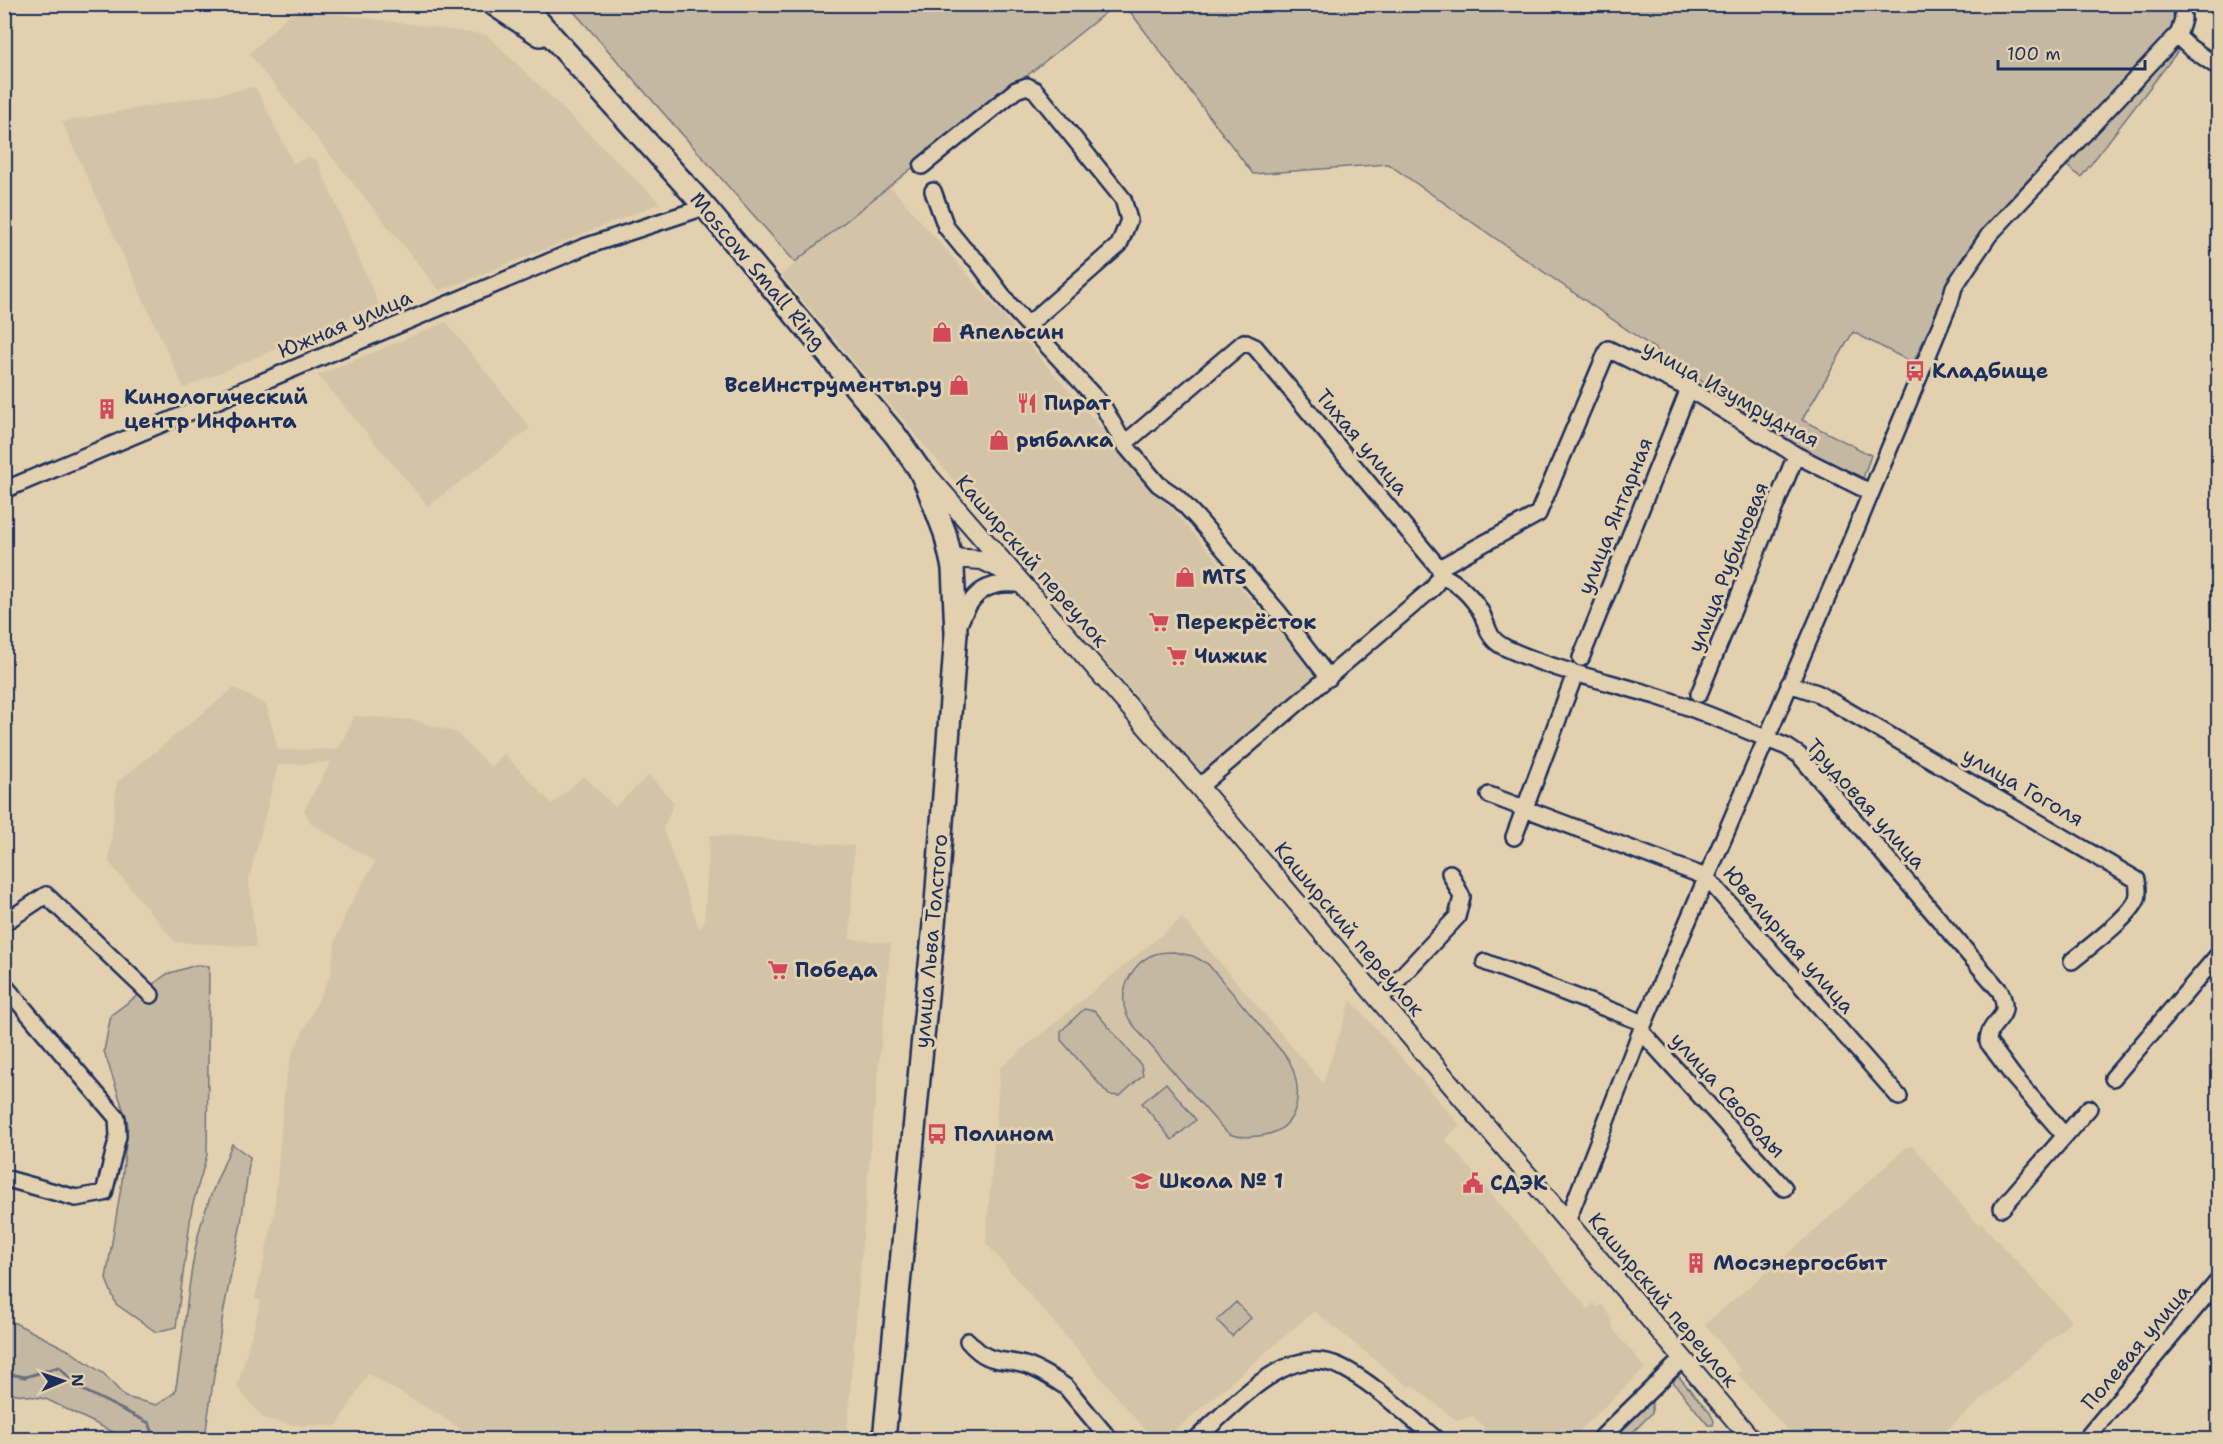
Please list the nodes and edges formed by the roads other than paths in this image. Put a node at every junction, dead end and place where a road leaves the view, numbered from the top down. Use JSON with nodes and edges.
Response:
{"nodes":[{"id":1,"x":493,"y":4,"type":"edge"},
{"id":2,"x":512,"y":4,"type":"edge"},
{"id":3,"x":523,"y":4,"type":"edge"},
{"id":4,"x":2182,"y":4,"type":"edge"},
{"id":5,"x":2177,"y":36,"type":"junction"},
{"id":6,"x":550,"y":42,"type":"junction"},
{"id":7,"x":2218,"y":67,"type":"edge"},
{"id":8,"x":603,"y":95,"type":"junction"},
{"id":9,"x":922,"y":166,"type":"dead end"},
{"id":10,"x":933,"y":191,"type":"dead end"},
{"id":11,"x":705,"y":207,"type":"junction"},
{"id":12,"x":1029,"y":324,"type":"junction"},
{"id":13,"x":1689,"y":389,"type":"junction"},
{"id":14,"x":1124,"y":444,"type":"junction"},
{"id":15,"x":907,"y":451,"type":"junction"},
{"id":16,"x":1796,"y":455,"type":"junction"},
{"id":17,"x":4,"y":490,"type":"edge"},
{"id":18,"x":1870,"y":492,"type":"junction"},
{"id":19,"x":951,"y":558,"type":"junction"},
{"id":20,"x":1440,"y":572,"type":"junction"},
{"id":21,"x":1025,"y":585,"type":"junction"},
{"id":22,"x":956,"y":633,"type":"junction"},
{"id":23,"x":1505,"y":648,"type":"joint"},
{"id":24,"x":1581,"y":658,"type":"dead end"},
{"id":25,"x":1575,"y":674,"type":"junction"},
{"id":26,"x":1329,"y":678,"type":"junction"},
{"id":27,"x":1789,"y":684,"type":"junction"},
{"id":28,"x":1698,"y":694,"type":"dead end"},
{"id":29,"x":1765,"y":738,"type":"junction"},
{"id":30,"x":1200,"y":787,"type":"junction"},
{"id":31,"x":1489,"y":795,"type":"dead end"},
{"id":32,"x":1526,"y":808,"type":"junction"},
{"id":33,"x":1514,"y":837,"type":"dead end"},
{"id":34,"x":1450,"y":873,"type":"dead end"},
{"id":35,"x":1706,"y":877,"type":"junction"},
{"id":36,"x":4,"y":923,"type":"edge"},
{"id":37,"x":2218,"y":955,"type":"edge"},
{"id":38,"x":2072,"y":961,"type":"dead end"},
{"id":39,"x":1485,"y":962,"type":"dead end"},
{"id":40,"x":4,"y":985,"type":"edge"},
{"id":41,"x":151,"y":995,"type":"dead end"},
{"id":42,"x":1379,"y":1000,"type":"junction"},
{"id":43,"x":1642,"y":1027,"type":"junction"},
{"id":44,"x":2113,"y":1078,"type":"dead end"},
{"id":45,"x":1899,"y":1097,"type":"dead end"},
{"id":46,"x":2089,"y":1108,"type":"dead end"},
{"id":47,"x":2065,"y":1136,"type":"junction"},
{"id":48,"x":4,"y":1178,"type":"edge"},
{"id":49,"x":1784,"y":1188,"type":"dead end"},
{"id":50,"x":2002,"y":1208,"type":"dead end"},
{"id":51,"x":1567,"y":1222,"type":"junction"},
{"id":52,"x":2218,"y":1281,"type":"edge"},
{"id":53,"x":2212,"y":1300,"type":"edge"},
{"id":54,"x":968,"y":1341,"type":"dead end"},
{"id":55,"x":1683,"y":1358,"type":"junction"},
{"id":56,"x":885,"y":1440,"type":"edge"},
{"id":57,"x":1110,"y":1440,"type":"edge"},
{"id":58,"x":1195,"y":1440,"type":"edge"},
{"id":59,"x":1437,"y":1440,"type":"edge"},
{"id":60,"x":1599,"y":1440,"type":"edge"},
{"id":61,"x":1752,"y":1440,"type":"edge"},
{"id":62,"x":2085,"y":1440,"type":"edge"}],
"edges":[{"from":1,"to":6,"type":"highway"},
{"from":2,"to":6,"type":"highway","name":"Moscow Small Ring"},
{"from":3,"to":8,"type":"highway","name":"Moscow Small Ring"},
{"from":4,"to":5,"type":"street"},
{"from":5,"to":7,"type":"street"},
{"from":5,"to":18,"type":"street"},
{"from":6,"to":8,"type":"highway","name":"Moscow Small Ring"},
{"from":8,"to":11,"type":"highway","name":"Moscow Small Ring"},
{"from":9,"to":12,"type":"street"},
{"from":10,"to":12,"type":"street"},
{"from":11,"to":15,"type":"highway","name":"Moscow Small Ring"},
{"from":11,"to":17,"type":"street","name":"Южная улица"},
{"from":12,"to":14,"type":"street"},
{"from":13,"to":16,"type":"street","name":"улица Изумрудная"},
{"from":13,"to":20,"type":"street","name":"улица Изумрудная"},
{"from":13,"to":24,"type":"street","name":"улица Янтарная"},
{"from":14,"to":20,"type":"street","name":"Тихая улица"},
{"from":14,"to":26,"type":"street"},
{"from":15,"to":19,"type":"highway","name":"улица Льва Толстого"},
{"from":15,"to":21,"type":"main road","name":"Каширский переулок"},
{"from":16,"to":18,"type":"street","name":"улица Изумрудная"},
{"from":16,"to":28,"type":"street","name":"улица Рубиновая"},
{"from":18,"to":27,"type":"street"},
{"from":19,"to":21,"type":"main road"},
{"from":19,"to":22,"type":"highway","name":"улица Льва Толстого"},
{"from":20,"to":23,"type":"street","name":"Тихая улица"},
{"from":20,"to":26,"type":"street"},
{"from":21,"to":22,"type":"street"},
{"from":21,"to":30,"type":"main road","name":"Каширский переулок"},
{"from":22,"to":56,"type":"highway","name":"улица Льва Толстого"},
{"from":23,"to":25,"type":"street","name":"Трудовая улица"},
{"from":25,"to":29,"type":"street","name":"Трудовая улица"},
{"from":25,"to":32,"type":"street"},
{"from":26,"to":30,"type":"street"},
{"from":27,"to":29,"type":"street"},
{"from":27,"to":38,"type":"street","name":"улица Гоголя"},
{"from":29,"to":35,"type":"street"},
{"from":29,"to":47,"type":"street","name":"Трудовая улица"},
{"from":30,"to":42,"type":"main road","name":"Каширский переулок"},
{"from":31,"to":32,"type":"street","name":"Ювелирная улица"},
{"from":32,"to":33,"type":"street"},
{"from":32,"to":35,"type":"street","name":"Ювелирная улица"},
{"from":34,"to":42,"type":"street"},
{"from":35,"to":43,"type":"street"},
{"from":35,"to":45,"type":"street","name":"Ювелирная улица"},
{"from":36,"to":41,"type":"street"},
{"from":37,"to":44,"type":"street"},
{"from":39,"to":43,"type":"street","name":"улица Свободы"},
{"from":40,"to":48,"type":"street"},
{"from":42,"to":51,"type":"main road","name":"Каширский переулок"},
{"from":43,"to":49,"type":"street","name":"улица Свободы"},
{"from":43,"to":51,"type":"street"},
{"from":46,"to":47,"type":"street"},
{"from":47,"to":50,"type":"street"},
{"from":51,"to":55,"type":"main road","name":"Каширский переулок"},
{"from":52,"to":53,"type":"street","name":"Полевая улица"},
{"from":53,"to":62,"type":"street","name":"Полевая улица"},
{"from":54,"to":57,"type":"street"},
{"from":55,"to":60,"type":"street"},
{"from":55,"to":61,"type":"main road","name":"Каширский переулок"},
{"from":58,"to":59,"type":"street"}]}
